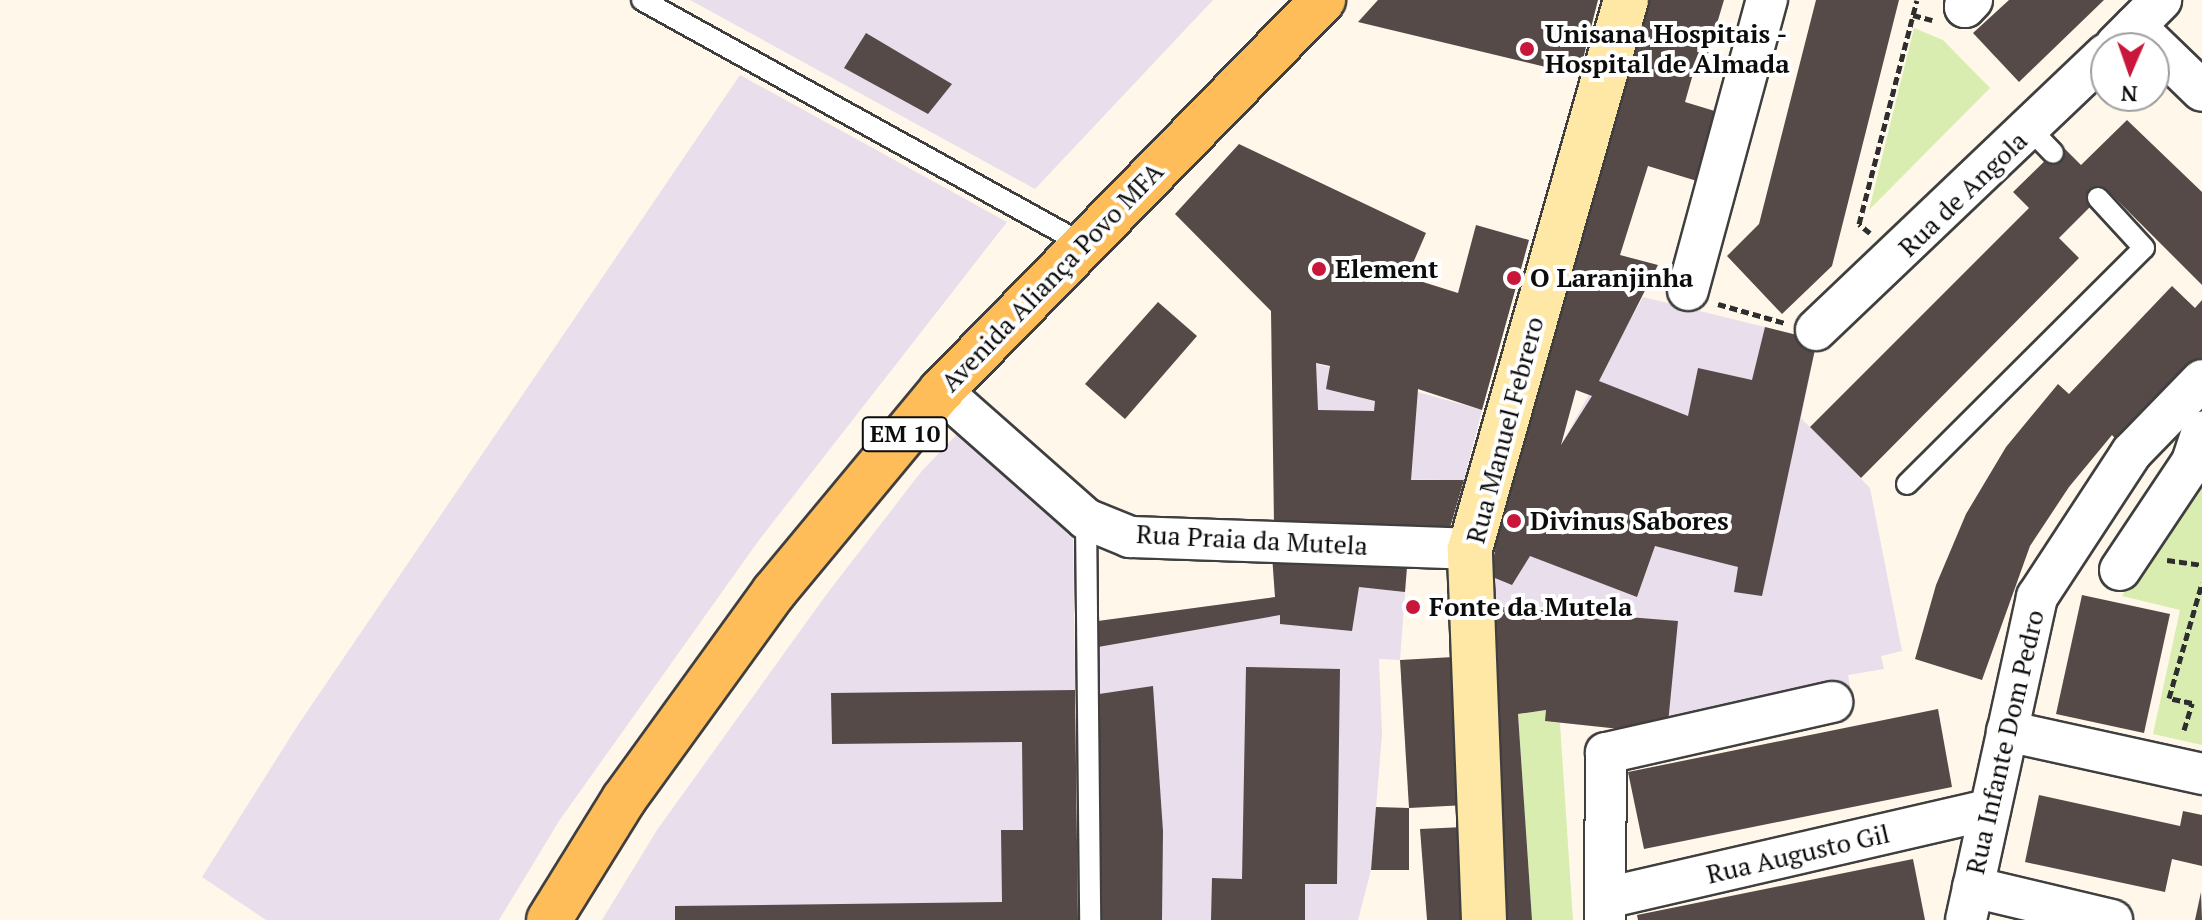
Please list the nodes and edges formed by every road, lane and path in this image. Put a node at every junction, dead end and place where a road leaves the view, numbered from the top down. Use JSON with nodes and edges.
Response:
{"nodes":[{"id":1,"x":642,"y":0,"type":"edge"},
{"id":2,"x":1323,"y":0,"type":"edge"},
{"id":3,"x":1626,"y":0,"type":"edge"},
{"id":4,"x":1767,"y":0,"type":"edge"},
{"id":5,"x":1917,"y":0,"type":"edge"},
{"id":6,"x":2136,"y":25,"type":"edge"},
{"id":7,"x":2090,"y":76,"type":"edge"},
{"id":8,"x":2202,"y":91,"type":"edge"},
{"id":9,"x":2098,"y":198,"type":"dead end"},
{"id":10,"x":1083,"y":244,"type":"junction"},
{"id":11,"x":1897,"y":258,"type":"junction"},
{"id":12,"x":1688,"y":290,"type":"dead end"},
{"id":13,"x":1730,"y":310,"type":"dead end"},
{"id":14,"x":1816,"y":330,"type":"joint"},
{"id":15,"x":2202,"y":380,"type":"edge"},
{"id":16,"x":941,"y":391,"type":"junction"},
{"id":17,"x":2202,"y":432,"type":"edge"},
{"id":18,"x":1907,"y":484,"type":"dead end"},
{"id":19,"x":1086,"y":519,"type":"junction"},
{"id":20,"x":1470,"y":549,"type":"junction"},
{"id":21,"x":2160,"y":559,"type":"dead end"},
{"id":22,"x":2202,"y":565,"type":"edge"},
{"id":23,"x":2120,"y":570,"type":"dead end"},
{"id":24,"x":2202,"y":583,"type":"edge"},
{"id":25,"x":1832,"y":702,"type":"dead end"},
{"id":26,"x":2172,"y":728,"type":"dead end"},
{"id":27,"x":2007,"y":731,"type":"junction"},
{"id":28,"x":2202,"y":774,"type":"edge"},
{"id":29,"x":1990,"y":809,"type":"junction"},
{"id":30,"x":1969,"y":904,"type":"edge"},
{"id":31,"x":1605,"y":909,"type":"edge"},
{"id":32,"x":549,"y":920,"type":"edge"},
{"id":33,"x":1090,"y":920,"type":"edge"},
{"id":34,"x":1484,"y":920,"type":"edge"},
{"id":35,"x":2112,"y":920,"type":"edge"}],
"edges":[{"from":1,"to":10,"type":"lane"},
{"from":2,"to":10,"type":"main road","name":"Avenida Aliança Povo MFA","number":"EM 10"},
{"from":3,"to":20,"type":"street","name":"Rua Manuel Febrero"},
{"from":4,"to":12,"type":"street"},
{"from":5,"to":11,"type":"path"},
{"from":6,"to":8,"type":"street"},
{"from":7,"to":11,"type":"street","name":"Rua de Angola"},
{"from":9,"to":18,"type":"lane"},
{"from":10,"to":16,"type":"main road","name":"Avenida Aliança Povo MFA","number":"EM 10"},
{"from":11,"to":14,"type":"street","name":"Rua de Angola"},
{"from":13,"to":14,"type":"path"},
{"from":15,"to":27,"type":"street","name":"Rua Infante Dom Pedro"},
{"from":16,"to":19,"type":"street","name":"Rua Praia da Mutela"},
{"from":16,"to":32,"type":"main road","name":"Avenida Aliança Povo MFA","number":"EM 10"},
{"from":17,"to":23,"type":"street"},
{"from":19,"to":20,"type":"street","name":"Rua Praia da Mutela"},
{"from":19,"to":33,"type":"lane"},
{"from":20,"to":34,"type":"street","name":"Rua Manuel Febrero"},
{"from":21,"to":22,"type":"path"},
{"from":24,"to":26,"type":"path"},
{"from":25,"to":31,"type":"street","name":"Rua Augusto Gil"},
{"from":27,"to":28,"type":"street"},
{"from":27,"to":29,"type":"street","name":"Rua Infante Dom Pedro"},
{"from":29,"to":30,"type":"street","name":"Rua Infante Dom Pedro"},
{"from":29,"to":31,"type":"street","name":"Rua Augusto Gil"},
{"from":30,"to":35,"type":"street"}]}
